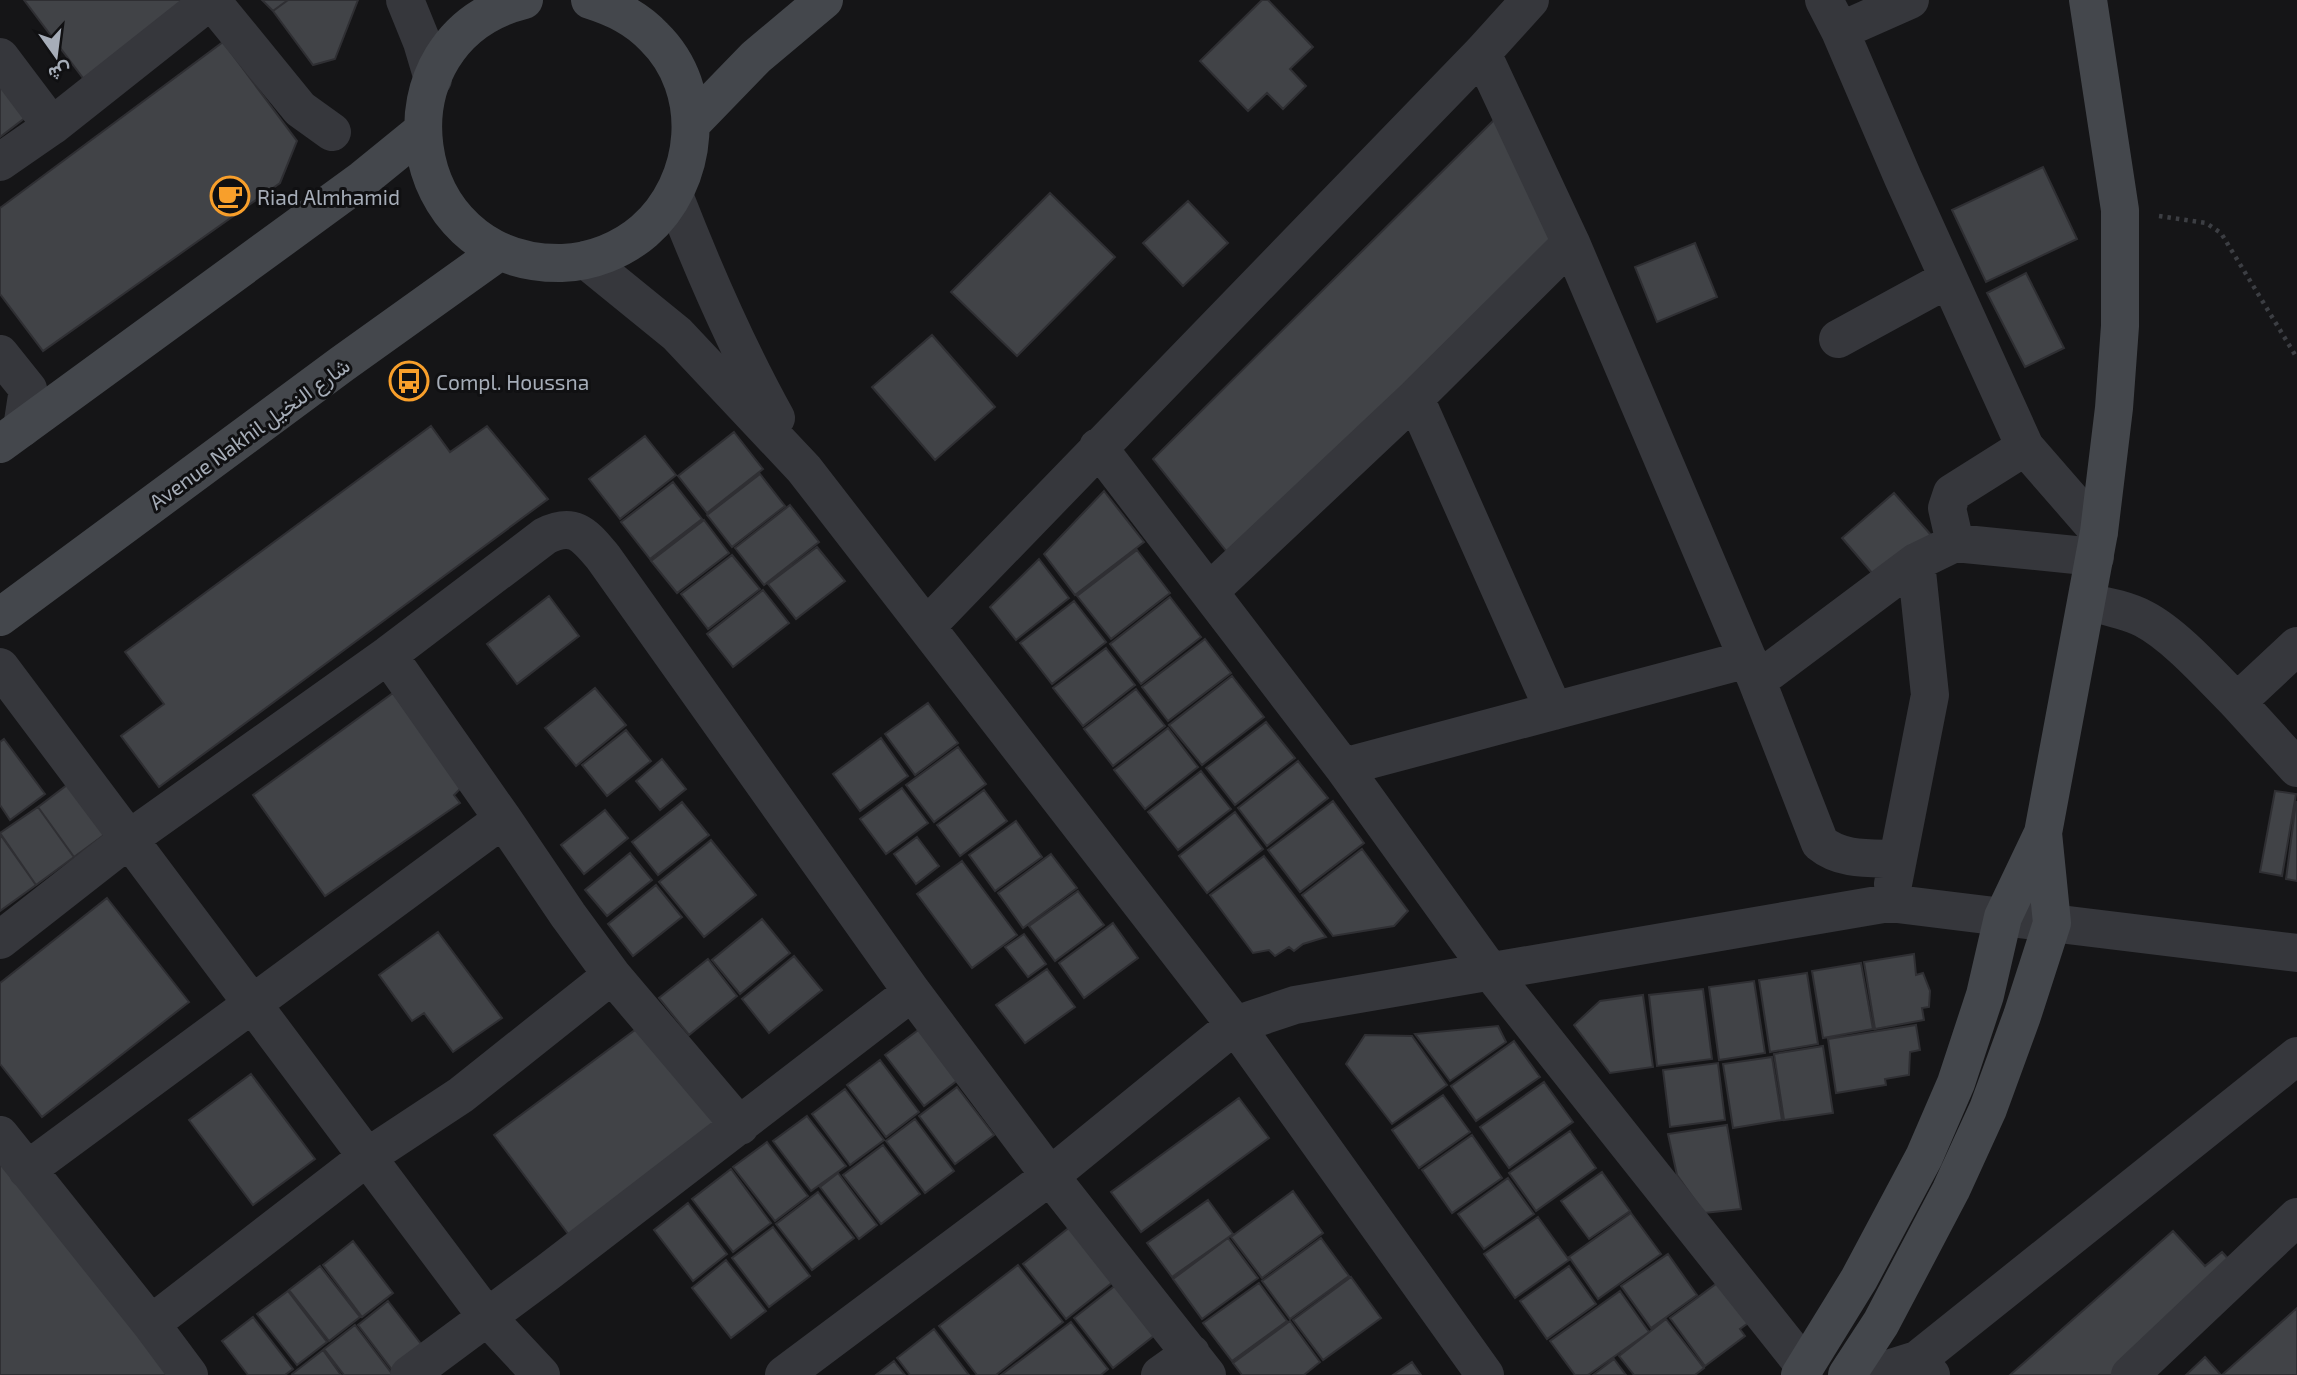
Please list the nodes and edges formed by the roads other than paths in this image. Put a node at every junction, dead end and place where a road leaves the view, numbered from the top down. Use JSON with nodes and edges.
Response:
{"nodes":[{"id":1,"x":211,"y":0,"type":"edge"},
{"id":2,"x":405,"y":0,"type":"edge"},
{"id":3,"x":524,"y":0,"type":"edge"},
{"id":4,"x":824,"y":0,"type":"edge"},
{"id":5,"x":1531,"y":0,"type":"edge"},
{"id":6,"x":1910,"y":0,"type":"edge"},
{"id":7,"x":2088,"y":0,"type":"edge"},
{"id":8,"x":606,"y":2,"type":"edge"},
{"id":9,"x":1832,"y":16,"type":"edge"},
{"id":10,"x":1482,"y":53,"type":"junction"},
{"id":11,"x":0,"y":57,"type":"edge"},
{"id":12,"x":433,"y":79,"type":"junction"},
{"id":13,"x":691,"y":124,"type":"junction"},
{"id":14,"x":52,"y":126,"type":"junction"},
{"id":15,"x":422,"y":131,"type":"junction"},
{"id":16,"x":332,"y":132,"type":"dead end"},
{"id":17,"x":0,"y":162,"type":"edge"},
{"id":18,"x":674,"y":195,"type":"junction"},
{"id":19,"x":1571,"y":243,"type":"junction"},
{"id":20,"x":500,"y":251,"type":"junction"},
{"id":21,"x":586,"y":260,"type":"junction"},
{"id":22,"x":1948,"y":279,"type":"junction"},
{"id":23,"x":1838,"y":339,"type":"dead end"},
{"id":24,"x":0,"y":354,"type":"edge"},
{"id":25,"x":1415,"y":398,"type":"junction"},
{"id":26,"x":11,"y":436,"type":"edge"},
{"id":27,"x":1098,"y":447,"type":"junction"},
{"id":28,"x":2025,"y":447,"type":"junction"},
{"id":29,"x":804,"y":469,"type":"junction"},
{"id":30,"x":1955,"y":544,"type":"junction"},
{"id":31,"x":2097,"y":544,"type":"junction"},
{"id":32,"x":1916,"y":562,"type":"junction"},
{"id":33,"x":1210,"y":592,"type":"junction"},
{"id":34,"x":2087,"y":602,"type":"junction"},
{"id":35,"x":0,"y":617,"type":"edge"},
{"id":36,"x":927,"y":626,"type":"junction"},
{"id":37,"x":2297,"y":646,"type":"edge"},
{"id":38,"x":388,"y":655,"type":"junction"},
{"id":39,"x":0,"y":667,"type":"edge"},
{"id":40,"x":1753,"y":670,"type":"junction"},
{"id":41,"x":2237,"y":702,"type":"junction"},
{"id":42,"x":1554,"y":711,"type":"junction"},
{"id":43,"x":1343,"y":767,"type":"junction"},
{"id":44,"x":2297,"y":768,"type":"edge"},
{"id":45,"x":503,"y":819,"type":"junction"},
{"id":46,"x":2043,"y":833,"type":"junction"},
{"id":47,"x":129,"y":839,"type":"junction"},
{"id":48,"x":1898,"y":859,"type":"junction"},
{"id":49,"x":1889,"y":903,"type":"junction"},
{"id":50,"x":2003,"y":917,"type":"junction"},
{"id":51,"x":2052,"y":923,"type":"junction"},
{"id":52,"x":0,"y":940,"type":"edge"},
{"id":53,"x":2297,"y":953,"type":"edge"},
{"id":54,"x":1490,"y":971,"type":"junction"},
{"id":55,"x":612,"y":975,"type":"junction"},
{"id":56,"x":912,"y":992,"type":"junction"},
{"id":57,"x":252,"y":1004,"type":"junction"},
{"id":58,"x":1235,"y":1025,"type":"junction"},
{"id":59,"x":2297,"y":1056,"type":"edge"},
{"id":60,"x":740,"y":1126,"type":"junction"},
{"id":61,"x":0,"y":1135,"type":"edge"},
{"id":62,"x":367,"y":1157,"type":"junction"},
{"id":63,"x":27,"y":1170,"type":"junction"},
{"id":64,"x":1050,"y":1176,"type":"junction"},
{"id":65,"x":2297,"y":1217,"type":"edge"},
{"id":66,"x":487,"y":1317,"type":"junction"},
{"id":67,"x":151,"y":1324,"type":"junction"},
{"id":68,"x":1199,"y":1364,"type":"edge"},
{"id":69,"x":1924,"y":1368,"type":"edge"},
{"id":70,"x":1802,"y":1371,"type":"edge"},
{"id":71,"x":1849,"y":1371,"type":"edge"},
{"id":72,"x":189,"y":1375,"type":"edge"},
{"id":73,"x":409,"y":1375,"type":"edge"},
{"id":74,"x":541,"y":1375,"type":"edge"},
{"id":75,"x":784,"y":1375,"type":"edge"},
{"id":76,"x":1160,"y":1375,"type":"edge"},
{"id":77,"x":1485,"y":1375,"type":"edge"},
{"id":78,"x":2130,"y":1375,"type":"edge"}],
"edges":[{"from":1,"to":14,"type":"street"},
{"from":1,"to":16,"type":"street"},
{"from":2,"to":12,"type":"street"},
{"from":3,"to":12,"type":"street"},
{"from":4,"to":13,"type":"street"},
{"from":5,"to":10,"type":"street"},
{"from":6,"to":9,"type":"street"},
{"from":7,"to":31,"type":"street"},
{"from":8,"to":13,"type":"street"},
{"from":9,"to":22,"type":"street"},
{"from":10,"to":19,"type":"street"},
{"from":10,"to":27,"type":"street"},
{"from":11,"to":14,"type":"street"},
{"from":12,"to":15,"type":"street"},
{"from":13,"to":18,"type":"street"},
{"from":14,"to":17,"type":"street"},
{"from":15,"to":20,"type":"street"},
{"from":15,"to":26,"type":"street"},
{"from":18,"to":21,"type":"street"},
{"from":18,"to":29,"type":"street"},
{"from":19,"to":25,"type":"street"},
{"from":19,"to":40,"type":"street"},
{"from":20,"to":21,"type":"street"},
{"from":20,"to":35,"type":"street","name":"Avenue Nakhil شارع النخيل"},
{"from":21,"to":29,"type":"street"},
{"from":22,"to":23,"type":"street"},
{"from":22,"to":28,"type":"street"},
{"from":24,"to":26,"type":"street"},
{"from":25,"to":33,"type":"street"},
{"from":25,"to":42,"type":"street"},
{"from":27,"to":33,"type":"street"},
{"from":27,"to":36,"type":"street"},
{"from":28,"to":30,"type":"street"},
{"from":28,"to":31,"type":"street"},
{"from":29,"to":36,"type":"street"},
{"from":30,"to":31,"type":"street"},
{"from":30,"to":32,"type":"street"},
{"from":31,"to":34,"type":"street"},
{"from":32,"to":40,"type":"street"},
{"from":32,"to":48,"type":"street"},
{"from":33,"to":43,"type":"street"},
{"from":34,"to":41,"type":"street"},
{"from":34,"to":46,"type":"street"},
{"from":36,"to":58,"type":"street"},
{"from":37,"to":41,"type":"street"},
{"from":38,"to":45,"type":"street"},
{"from":38,"to":47,"type":"street"},
{"from":38,"to":56,"type":"street"},
{"from":39,"to":47,"type":"street"},
{"from":40,"to":42,"type":"street"},
{"from":40,"to":48,"type":"street"},
{"from":41,"to":44,"type":"street"},
{"from":42,"to":43,"type":"street"},
{"from":43,"to":54,"type":"street"},
{"from":45,"to":55,"type":"street"},
{"from":45,"to":57,"type":"street"},
{"from":46,"to":50,"type":"street"},
{"from":46,"to":51,"type":"street"},
{"from":47,"to":52,"type":"street"},
{"from":47,"to":57,"type":"street"},
{"from":48,"to":49,"type":"street"},
{"from":49,"to":50,"type":"street"},
{"from":49,"to":54,"type":"street"},
{"from":50,"to":51,"type":"street"},
{"from":50,"to":70,"type":"street"},
{"from":51,"to":53,"type":"street"},
{"from":51,"to":71,"type":"street"},
{"from":54,"to":58,"type":"street"},
{"from":54,"to":70,"type":"street"},
{"from":55,"to":60,"type":"street"},
{"from":55,"to":62,"type":"street"},
{"from":56,"to":60,"type":"street"},
{"from":56,"to":64,"type":"street"},
{"from":57,"to":62,"type":"street"},
{"from":57,"to":63,"type":"street"},
{"from":58,"to":64,"type":"street"},
{"from":58,"to":77,"type":"street"},
{"from":59,"to":69,"type":"street"},
{"from":60,"to":66,"type":"street"},
{"from":61,"to":63,"type":"street"},
{"from":62,"to":66,"type":"street"},
{"from":62,"to":67,"type":"street"},
{"from":63,"to":67,"type":"street"},
{"from":64,"to":68,"type":"street"},
{"from":64,"to":75,"type":"street"},
{"from":65,"to":78,"type":"street"},
{"from":66,"to":73,"type":"street"},
{"from":66,"to":74,"type":"street"},
{"from":67,"to":72,"type":"street"},
{"from":68,"to":76,"type":"street"},
{"from":69,"to":71,"type":"street"}]}
